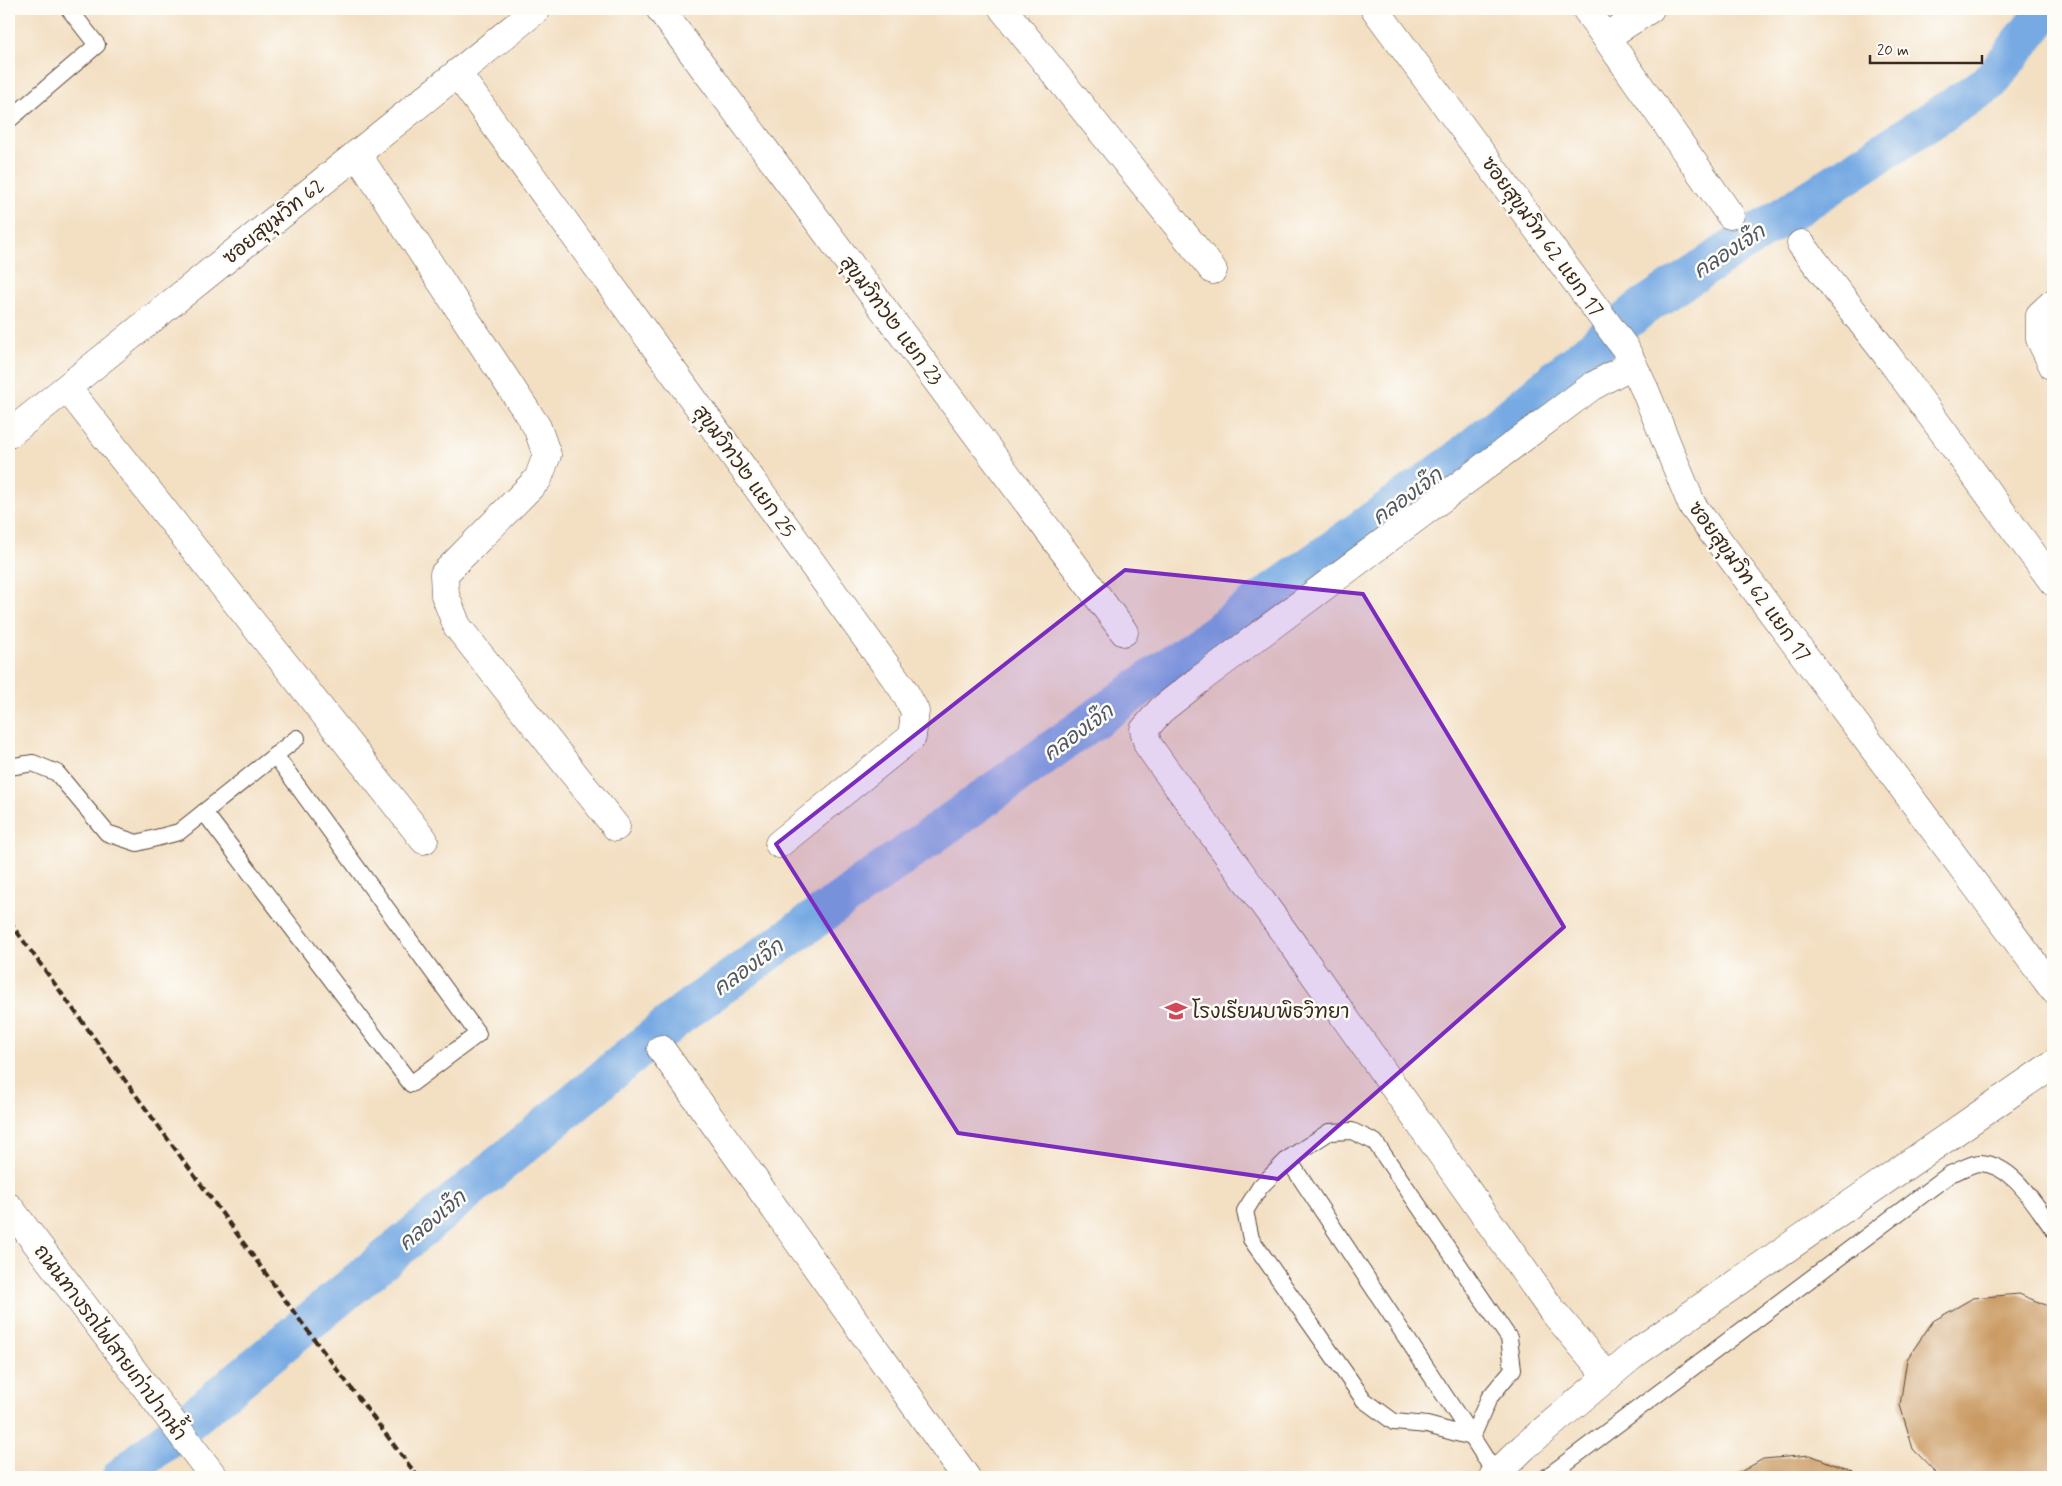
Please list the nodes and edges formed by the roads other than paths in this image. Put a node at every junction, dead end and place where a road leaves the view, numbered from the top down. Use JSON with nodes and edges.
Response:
{"nodes":[{"id":1,"x":69,"y":9,"type":"edge"},
{"id":2,"x":537,"y":9,"type":"edge"},
{"id":3,"x":660,"y":9,"type":"edge"},
{"id":4,"x":1003,"y":9,"type":"edge"},
{"id":5,"x":1375,"y":9,"type":"edge"},
{"id":6,"x":1586,"y":9,"type":"edge"},
{"id":7,"x":1650,"y":9,"type":"edge"},
{"id":8,"x":1606,"y":37,"type":"junction"},
{"id":9,"x":457,"y":73,"type":"junction"},
{"id":10,"x":9,"y":120,"type":"edge"},
{"id":11,"x":357,"y":154,"type":"junction"},
{"id":12,"x":1730,"y":215,"type":"dead end"},
{"id":13,"x":1801,"y":244,"type":"dead end"},
{"id":14,"x":1213,"y":270,"type":"dead end"},
{"id":15,"x":2053,"y":303,"type":"edge"},
{"id":16,"x":1629,"y":356,"type":"junction"},
{"id":17,"x":2053,"y":366,"type":"edge"},
{"id":18,"x":67,"y":388,"type":"junction"},
{"id":19,"x":9,"y":434,"type":"edge"},
{"id":20,"x":2053,"y":582,"type":"edge"},
{"id":21,"x":1124,"y":632,"type":"dead end"},
{"id":22,"x":297,"y":738,"type":"dead end"},
{"id":23,"x":275,"y":755,"type":"junction"},
{"id":24,"x":9,"y":766,"type":"edge"},
{"id":25,"x":204,"y":812,"type":"junction"},
{"id":26,"x":616,"y":827,"type":"dead end"},
{"id":27,"x":424,"y":840,"type":"dead end"},
{"id":28,"x":778,"y":844,"type":"dead end"},
{"id":29,"x":2053,"y":989,"type":"edge"},
{"id":30,"x":662,"y":1049,"type":"dead end"},
{"id":31,"x":2053,"y":1064,"type":"edge"},
{"id":32,"x":1288,"y":1159,"type":"junction"},
{"id":33,"x":9,"y":1207,"type":"edge"},
{"id":34,"x":2053,"y":1229,"type":"edge"},
{"id":35,"x":1608,"y":1377,"type":"junction"},
{"id":36,"x":1472,"y":1437,"type":"junction"},
{"id":37,"x":1495,"y":1476,"type":"edge"},
{"id":38,"x":214,"y":1477,"type":"edge"},
{"id":39,"x":966,"y":1477,"type":"edge"},
{"id":40,"x":1547,"y":1477,"type":"edge"}],
"edges":[{"from":1,"to":10,"type":"lane"},
{"from":2,"to":9,"type":"street","name":"ซอยสุขุมวิท 62"},
{"from":3,"to":21,"type":"street","name":"สุขุมวิท๖๒ แยก 23"},
{"from":4,"to":14,"type":"street"},
{"from":5,"to":16,"type":"street","name":"ซอยสุขุมวิท 62 แยก 17"},
{"from":6,"to":8,"type":"street"},
{"from":7,"to":8,"type":"street"},
{"from":8,"to":12,"type":"street"},
{"from":9,"to":11,"type":"street","name":"ซอยสุขุมวิท 62"},
{"from":9,"to":28,"type":"street","name":"สุขุมวิท๖๒ แยก 25"},
{"from":11,"to":18,"type":"street","name":"ซอยสุขุมวิท 62"},
{"from":11,"to":26,"type":"street"},
{"from":13,"to":20,"type":"street"},
{"from":15,"to":17,"type":"street"},
{"from":16,"to":29,"type":"street","name":"ซอยสุขุมวิท 62 แยก 17"},
{"from":16,"to":35,"type":"street"},
{"from":18,"to":19,"type":"street","name":"ซอยสุขุมวิท 62"},
{"from":18,"to":27,"type":"street"},
{"from":22,"to":23,"type":"lane"},
{"from":23,"to":25,"type":"lane"},
{"from":23,"to":25,"type":"lane"},
{"from":24,"to":25,"type":"lane"},
{"from":30,"to":39,"type":"street"},
{"from":31,"to":35,"type":"street"},
{"from":32,"to":36,"type":"lane"},
{"from":32,"to":36,"type":"lane"},
{"from":32,"to":36,"type":"lane"},
{"from":33,"to":38,"type":"street","name":"ถนนทางรถไฟสายเก่าปากน้ำ"},
{"from":34,"to":40,"type":"lane"},
{"from":35,"to":37,"type":"street"},
{"from":36,"to":37,"type":"lane"}]}
